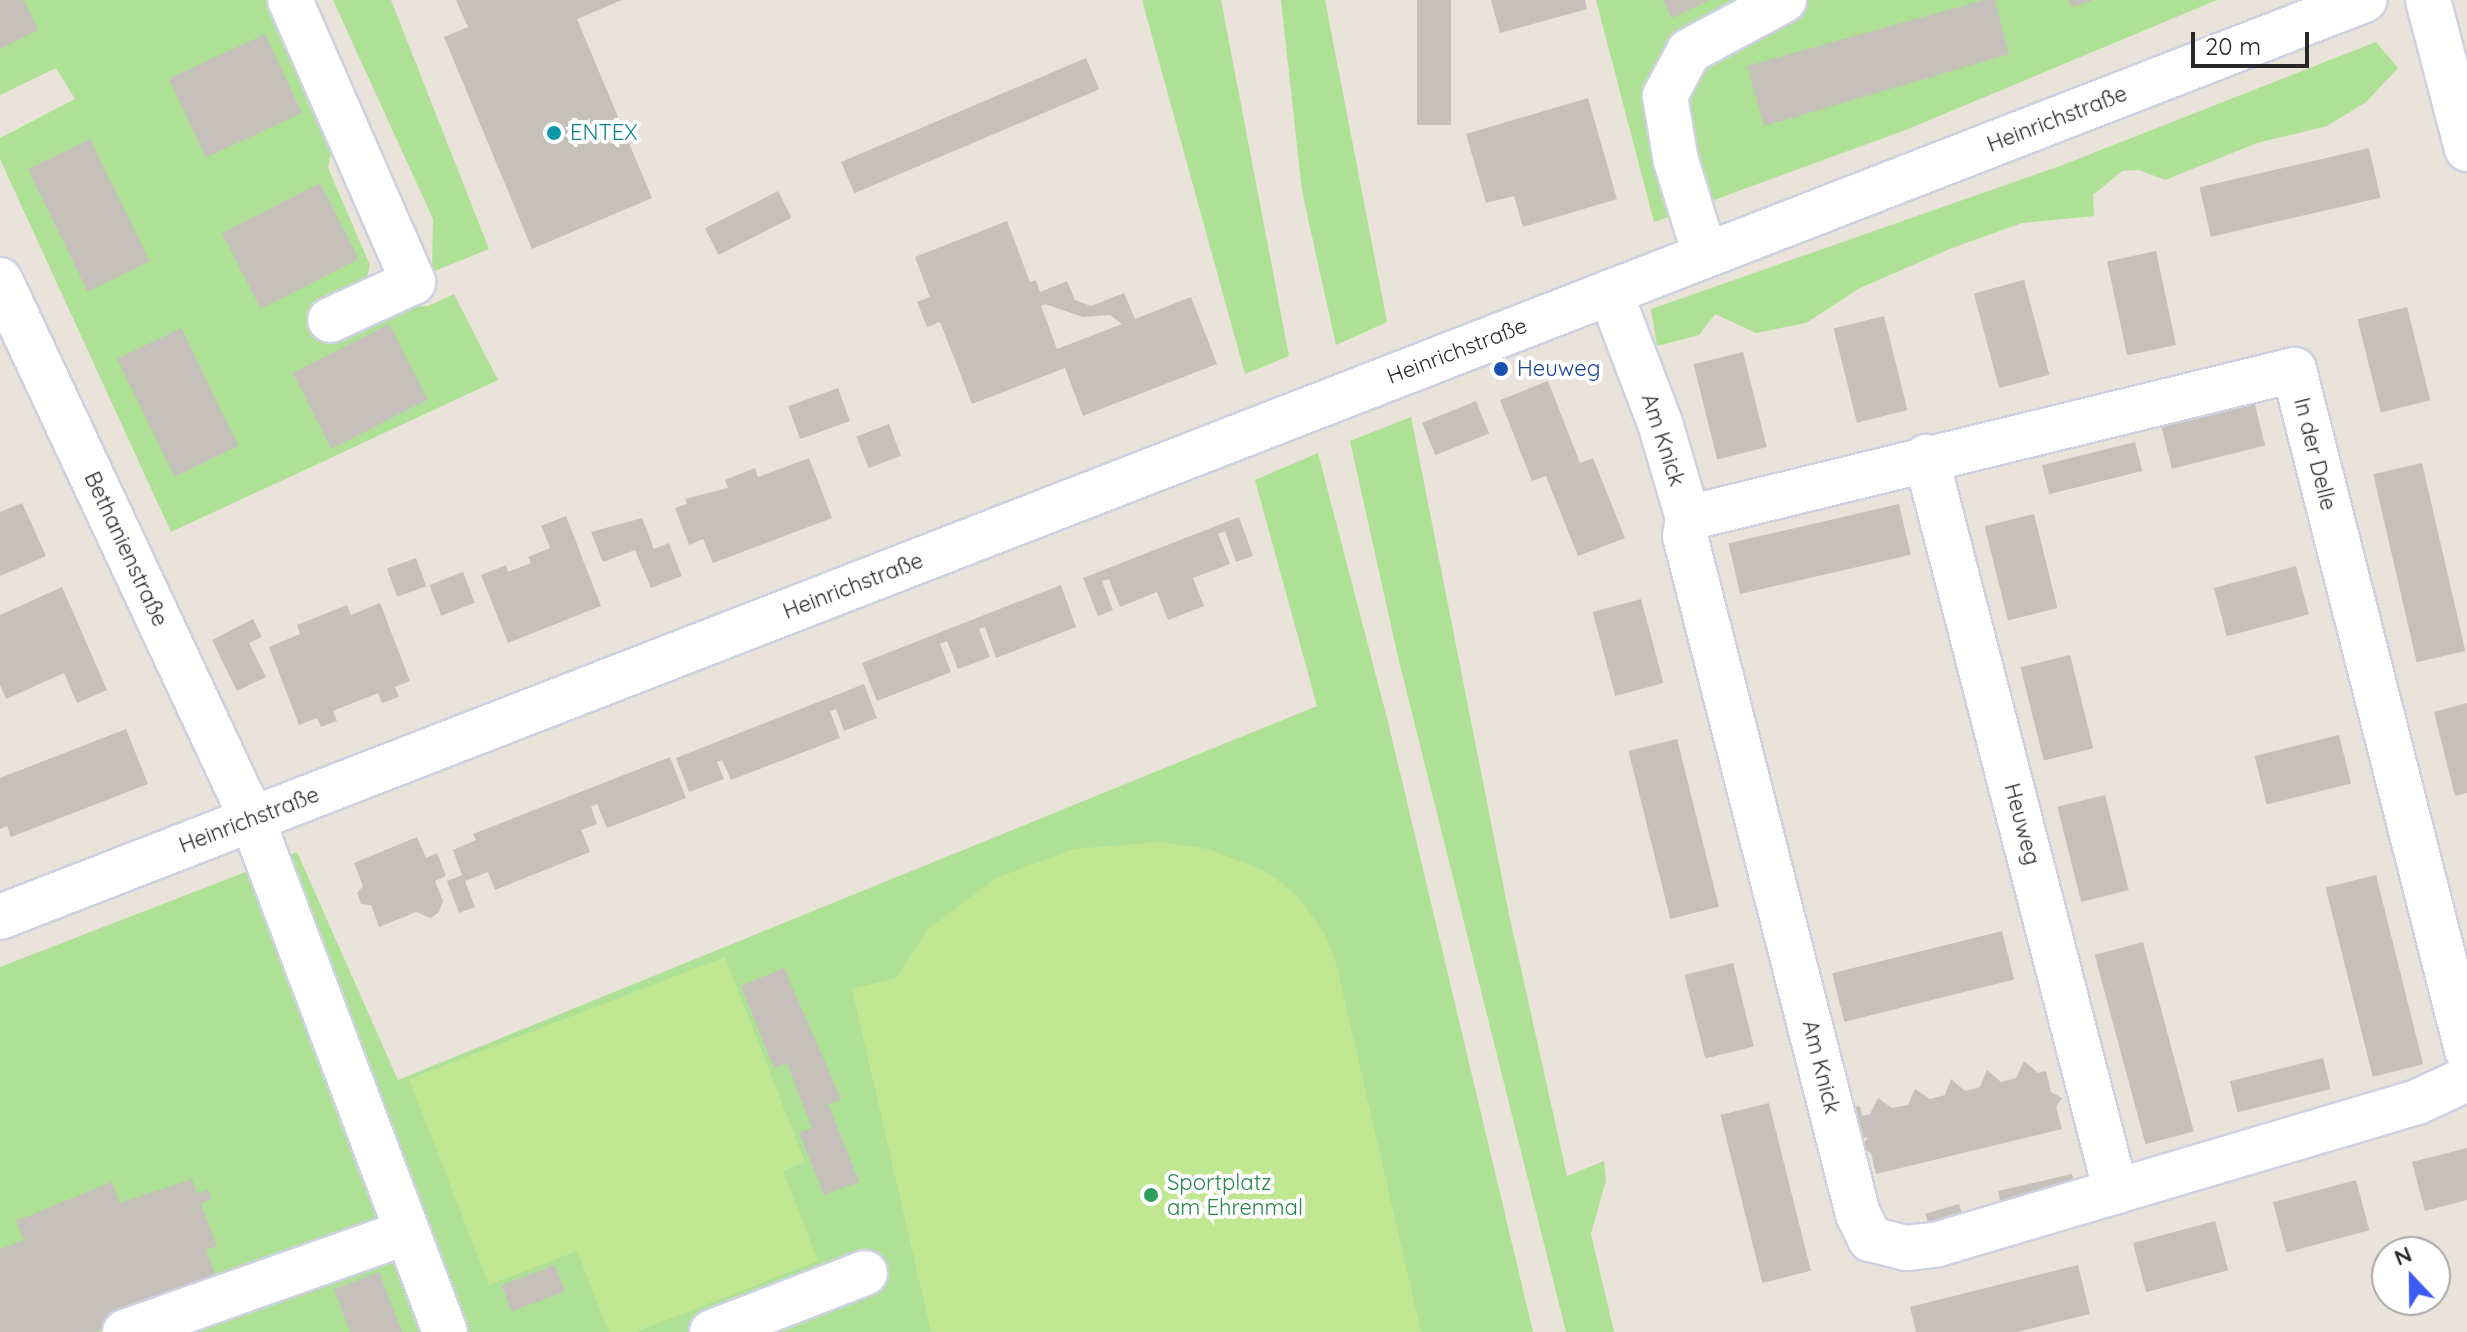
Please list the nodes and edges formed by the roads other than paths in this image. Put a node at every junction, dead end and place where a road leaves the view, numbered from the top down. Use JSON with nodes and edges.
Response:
{"nodes":[{"id":1,"x":290,"y":0,"type":"edge"},
{"id":2,"x":1784,"y":0,"type":"edge"},
{"id":3,"x":2364,"y":0,"type":"edge"},
{"id":4,"x":2428,"y":0,"type":"edge"},
{"id":5,"x":2467,"y":149,"type":"edge"},
{"id":6,"x":1705,"y":255,"type":"junction"},
{"id":7,"x":0,"y":280,"type":"edge"},
{"id":8,"x":1610,"y":292,"type":"junction"},
{"id":9,"x":330,"y":320,"type":"dead end"},
{"id":10,"x":1926,"y":457,"type":"junction"},
{"id":11,"x":1688,"y":518,"type":"junction"},
{"id":12,"x":252,"y":819,"type":"junction"},
{"id":13,"x":0,"y":917,"type":"edge"},
{"id":14,"x":2467,"y":1050,"type":"edge"},
{"id":15,"x":2467,"y":1079,"type":"edge"},
{"id":16,"x":2116,"y":1192,"type":"junction"},
{"id":17,"x":405,"y":1233,"type":"junction"},
{"id":18,"x":865,"y":1273,"type":"dead end"},
{"id":19,"x":125,"y":1332,"type":"edge"},
{"id":20,"x":445,"y":1332,"type":"edge"},
{"id":21,"x":712,"y":1332,"type":"edge"}],
"edges":[{"from":1,"to":9,"type":"street"},
{"from":2,"to":6,"type":"street"},
{"from":3,"to":6,"type":"street","name":"Heinrichstraße"},
{"from":4,"to":5,"type":"street"},
{"from":6,"to":8,"type":"street","name":"Heinrichstraße"},
{"from":7,"to":12,"type":"street","name":"Bethanienstraße"},
{"from":8,"to":11,"type":"street","name":"Am Knick"},
{"from":8,"to":12,"type":"street","name":"Heinrichstraße"},
{"from":10,"to":11,"type":"street","name":"In der Delle"},
{"from":10,"to":14,"type":"street","name":"In der Delle"},
{"from":10,"to":16,"type":"street","name":"Heuweg"},
{"from":11,"to":16,"type":"street","name":"Am Knick"},
{"from":12,"to":13,"type":"street","name":"Heinrichstraße"},
{"from":12,"to":17,"type":"street","name":"Bethanienstraße"},
{"from":15,"to":16,"type":"street","name":"Am Knick"},
{"from":17,"to":19,"type":"street"},
{"from":17,"to":20,"type":"street","name":"Bethanienstraße"},
{"from":18,"to":21,"type":"street"}]}
